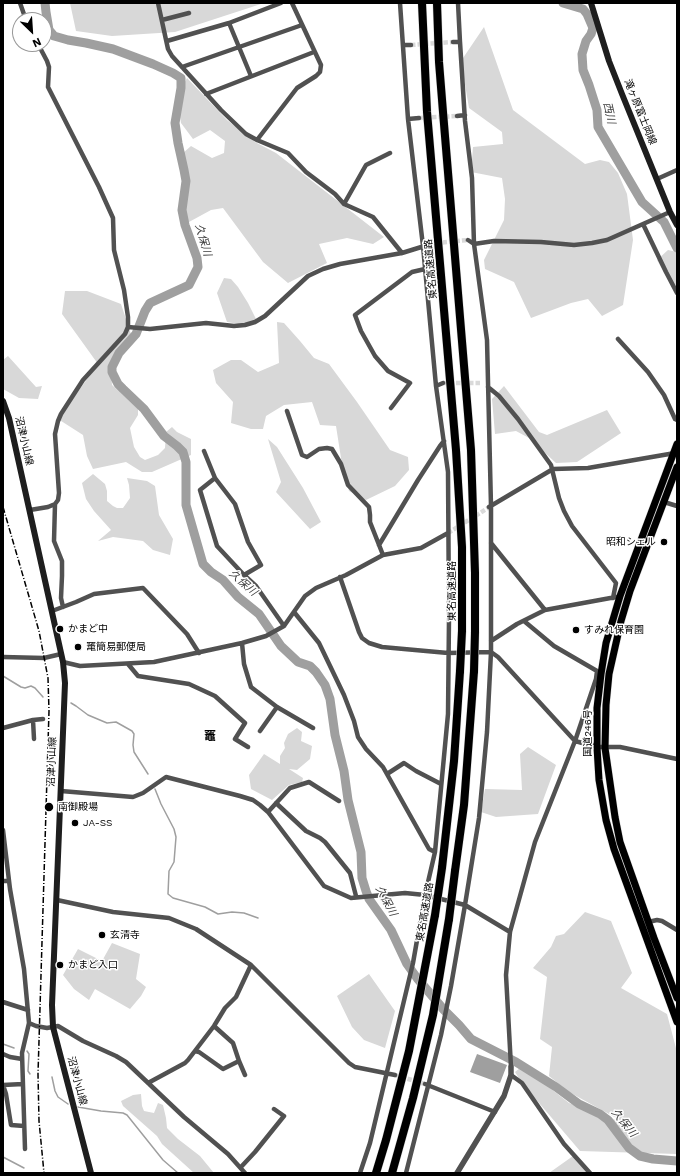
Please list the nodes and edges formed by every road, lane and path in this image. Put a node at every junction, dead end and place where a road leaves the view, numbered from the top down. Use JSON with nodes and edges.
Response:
{"nodes":[{"id":1,"x":158,"y":3,"type":"edge"},
{"id":2,"x":281,"y":3,"type":"edge"},
{"id":3,"x":292,"y":3,"type":"edge"},
{"id":4,"x":400,"y":3,"type":"edge"},
{"id":5,"x":422,"y":3,"type":"edge"},
{"id":6,"x":437,"y":3,"type":"edge"},
{"id":7,"x":458,"y":3,"type":"edge"},
{"id":8,"x":591,"y":3,"type":"edge"},
{"id":9,"x":189,"y":13,"type":"dead end"},
{"id":10,"x":162,"y":20,"type":"junction"},
{"id":11,"x":229,"y":23,"type":"junction"},
{"id":12,"x":302,"y":25,"type":"junction"},
{"id":13,"x":167,"y":42,"type":"junction"},
{"id":14,"x":453,"y":42,"type":"tunnel mouth"},
{"id":15,"x":460,"y":42,"type":"junction"},
{"id":16,"x":403,"y":45,"type":"junction"},
{"id":17,"x":411,"y":45,"type":"tunnel mouth"},
{"id":18,"x":239,"y":47,"type":"junction"},
{"id":19,"x":42,"y":52,"type":"edge"},
{"id":20,"x":314,"y":52,"type":"junction"},
{"id":21,"x":182,"y":67,"type":"junction"},
{"id":22,"x":251,"y":76,"type":"junction"},
{"id":23,"x":206,"y":94,"type":"junction"},
{"id":24,"x":465,"y":115,"type":"junction"},
{"id":25,"x":457,"y":116,"type":"tunnel mouth"},
{"id":26,"x":419,"y":118,"type":"tunnel mouth"},
{"id":27,"x":408,"y":119,"type":"junction"},
{"id":28,"x":257,"y":140,"type":"junction"},
{"id":29,"x":390,"y":152,"type":"dead end"},
{"id":30,"x":677,"y":170,"type":"edge"},
{"id":31,"x":657,"y":179,"type":"junction"},
{"id":32,"x":344,"y":204,"type":"junction"},
{"id":33,"x":670,"y":212,"type":"junction"},
{"id":34,"x":644,"y":223,"type":"junction"},
{"id":35,"x":677,"y":225,"type":"edge"},
{"id":36,"x":468,"y":240,"type":"tunnel mouth"},
{"id":37,"x":431,"y":244,"type":"tunnel mouth"},
{"id":38,"x":474,"y":244,"type":"junction"},
{"id":39,"x":423,"y":246,"type":"junction"},
{"id":40,"x":402,"y":253,"type":"junction"},
{"id":41,"x":425,"y":269,"type":"junction"},
{"id":42,"x":677,"y":293,"type":"edge"},
{"id":43,"x":129,"y":328,"type":"junction"},
{"id":44,"x":618,"y":339,"type":"dead end"},
{"id":45,"x":443,"y":383,"type":"tunnel mouth"},
{"id":46,"x":481,"y":383,"type":"tunnel mouth"},
{"id":47,"x":488,"y":385,"type":"junction"},
{"id":48,"x":436,"y":386,"type":"junction"},
{"id":49,"x":3,"y":401,"type":"edge"},
{"id":50,"x":391,"y":408,"type":"dead end"},
{"id":51,"x":287,"y":411,"type":"dead end"},
{"id":52,"x":677,"y":420,"type":"edge"},
{"id":53,"x":444,"y":441,"type":"junction"},
{"id":54,"x":677,"y":444,"type":"edge"},
{"id":55,"x":204,"y":451,"type":"dead end"},
{"id":56,"x":675,"y":453,"type":"edge"},
{"id":57,"x":677,"y":467,"type":"edge"},
{"id":58,"x":553,"y":469,"type":"junction"},
{"id":59,"x":215,"y":478,"type":"junction"},
{"id":60,"x":664,"y":502,"type":"junction"},
{"id":61,"x":55,"y":504,"type":"junction"},
{"id":62,"x":677,"y":506,"type":"edge"},
{"id":63,"x":489,"y":507,"type":"junction"},
{"id":64,"x":30,"y":510,"type":"junction"},
{"id":65,"x":448,"y":533,"type":"junction"},
{"id":66,"x":491,"y":542,"type":"junction"},
{"id":67,"x":379,"y":545,"type":"junction"},
{"id":68,"x":383,"y":554,"type":"junction"},
{"id":69,"x":244,"y":575,"type":"junction"},
{"id":70,"x":340,"y":578,"type":"junction"},
{"id":71,"x":616,"y":597,"type":"junction"},
{"id":72,"x":63,"y":607,"type":"junction"},
{"id":73,"x":545,"y":610,"type":"junction"},
{"id":74,"x":52,"y":611,"type":"junction"},
{"id":75,"x":294,"y":612,"type":"junction"},
{"id":76,"x":524,"y":621,"type":"junction"},
{"id":77,"x":284,"y":626,"type":"junction"},
{"id":78,"x":491,"y":641,"type":"junction"},
{"id":79,"x":242,"y":643,"type":"junction"},
{"id":80,"x":491,"y":652,"type":"junction"},
{"id":81,"x":199,"y":653,"type":"junction"},
{"id":82,"x":448,"y":653,"type":"junction"},
{"id":83,"x":61,"y":654,"type":"junction"},
{"id":84,"x":3,"y":657,"type":"edge"},
{"id":85,"x":63,"y":662,"type":"junction"},
{"id":86,"x":128,"y":664,"type":"junction"},
{"id":87,"x":277,"y":707,"type":"junction"},
{"id":88,"x":43,"y":719,"type":"dead end"},
{"id":89,"x":33,"y":720,"type":"junction"},
{"id":90,"x":3,"y":728,"type":"edge"},
{"id":91,"x":313,"y":728,"type":"dead end"},
{"id":92,"x":260,"y":731,"type":"dead end"},
{"id":93,"x":34,"y":739,"type":"dead end"},
{"id":94,"x":576,"y":741,"type":"junction"},
{"id":95,"x":248,"y":747,"type":"dead end"},
{"id":96,"x":597,"y":747,"type":"junction"},
{"id":97,"x":605,"y":748,"type":"junction"},
{"id":98,"x":677,"y":758,"type":"edge"},
{"id":99,"x":387,"y":774,"type":"junction"},
{"id":100,"x":441,"y":784,"type":"junction"},
{"id":101,"x":61,"y":791,"type":"junction"},
{"id":102,"x":339,"y":801,"type":"dead end"},
{"id":103,"x":276,"y":804,"type":"junction"},
{"id":104,"x":268,"y":812,"type":"junction"},
{"id":105,"x":3,"y":830,"type":"edge"},
{"id":106,"x":435,"y":852,"type":"junction"},
{"id":107,"x":3,"y":881,"type":"edge"},
{"id":108,"x":9,"y":881,"type":"junction"},
{"id":109,"x":425,"y":895,"type":"junction"},
{"id":110,"x":356,"y":896,"type":"junction"},
{"id":111,"x":57,"y":900,"type":"junction"},
{"id":112,"x":465,"y":905,"type":"junction"},
{"id":113,"x":648,"y":922,"type":"junction"},
{"id":114,"x":677,"y":930,"type":"edge"},
{"id":115,"x":510,"y":932,"type":"junction"},
{"id":116,"x":251,"y":965,"type":"junction"},
{"id":117,"x":677,"y":998,"type":"edge"},
{"id":118,"x":3,"y":1002,"type":"edge"},
{"id":119,"x":28,"y":1010,"type":"junction"},
{"id":120,"x":677,"y":1022,"type":"edge"},
{"id":121,"x":29,"y":1023,"type":"junction"},
{"id":122,"x":214,"y":1026,"type":"junction"},
{"id":123,"x":53,"y":1027,"type":"junction"},
{"id":124,"x":195,"y":1051,"type":"junction"},
{"id":125,"x":3,"y":1054,"type":"edge"},
{"id":126,"x":22,"y":1059,"type":"junction"},
{"id":127,"x":239,"y":1061,"type":"junction"},
{"id":128,"x":511,"y":1067,"type":"joint"},
{"id":129,"x":386,"y":1074,"type":"junction"},
{"id":130,"x":245,"y":1075,"type":"dead end"},
{"id":131,"x":395,"y":1075,"type":"tunnel mouth"},
{"id":132,"x":511,"y":1075,"type":"junction"},
{"id":133,"x":148,"y":1083,"type":"junction"},
{"id":134,"x":23,"y":1084,"type":"junction"},
{"id":135,"x":3,"y":1085,"type":"edge"},
{"id":136,"x":427,"y":1085,"type":"junction"},
{"id":137,"x":274,"y":1109,"type":"dead end"},
{"id":138,"x":495,"y":1112,"type":"junction"},
{"id":139,"x":24,"y":1126,"type":"junction"},
{"id":140,"x":25,"y":1149,"type":"dead end"},
{"id":141,"x":241,"y":1167,"type":"junction"},
{"id":142,"x":91,"y":1173,"type":"edge"},
{"id":143,"x":246,"y":1173,"type":"edge"},
{"id":144,"x":360,"y":1173,"type":"edge"},
{"id":145,"x":376,"y":1173,"type":"edge"},
{"id":146,"x":392,"y":1173,"type":"edge"},
{"id":147,"x":406,"y":1173,"type":"edge"},
{"id":148,"x":457,"y":1173,"type":"edge"},
{"id":149,"x":590,"y":1173,"type":"edge"}],
"edges":[{"from":1,"to":10,"type":"street"},
{"from":2,"to":11,"type":"street"},
{"from":3,"to":12,"type":"street"},
{"from":4,"to":16,"type":"street"},
{"from":5,"to":145,"type":"highway","name":"東名高速道路","bridge":true},
{"from":6,"to":146,"type":"highway","bridge":true},
{"from":7,"to":15,"type":"street"},
{"from":8,"to":31,"type":"main road","name":"滝ヶ原富士岡線"},
{"from":9,"to":10,"type":"street"},
{"from":10,"to":13,"type":"street"},
{"from":11,"to":13,"type":"street"},
{"from":11,"to":18,"type":"street"},
{"from":12,"to":18,"type":"street"},
{"from":12,"to":20,"type":"street"},
{"from":13,"to":21,"type":"street"},
{"from":14,"to":15,"type":"street"},
{"from":15,"to":24,"type":"street"},
{"from":16,"to":17,"type":"street"},
{"from":16,"to":27,"type":"street"},
{"from":18,"to":21,"type":"street"},
{"from":18,"to":22,"type":"street"},
{"from":19,"to":43,"type":"street"},
{"from":20,"to":22,"type":"street"},
{"from":20,"to":28,"type":"street"},
{"from":21,"to":23,"type":"street"},
{"from":22,"to":23,"type":"street"},
{"from":23,"to":28,"type":"street"},
{"from":24,"to":25,"type":"street"},
{"from":24,"to":38,"type":"street"},
{"from":26,"to":27,"type":"street"},
{"from":27,"to":39,"type":"street"},
{"from":28,"to":32,"type":"street"},
{"from":29,"to":32,"type":"street"},
{"from":30,"to":31,"type":"street"},
{"from":31,"to":33,"type":"main road","name":"滝ヶ原富士岡線"},
{"from":32,"to":40,"type":"street"},
{"from":33,"to":34,"type":"street"},
{"from":33,"to":35,"type":"main road","name":"滝ヶ原富士岡線"},
{"from":34,"to":38,"type":"street"},
{"from":34,"to":42,"type":"street"},
{"from":36,"to":38,"type":"street"},
{"from":37,"to":39,"type":"street"},
{"from":38,"to":47,"type":"street"},
{"from":39,"to":40,"type":"street"},
{"from":39,"to":41,"type":"street"},
{"from":40,"to":43,"type":"street"},
{"from":41,"to":48,"type":"street"},
{"from":41,"to":50,"type":"street"},
{"from":43,"to":61,"type":"street"},
{"from":44,"to":52,"type":"street"},
{"from":45,"to":48,"type":"street"},
{"from":46,"to":47,"type":"street"},
{"from":47,"to":58,"type":"street"},
{"from":47,"to":63,"type":"street"},
{"from":48,"to":53,"type":"street"},
{"from":49,"to":64,"type":"main road","name":"沼津小山線"},
{"from":51,"to":67,"type":"street"},
{"from":53,"to":65,"type":"street"},
{"from":53,"to":67,"type":"street"},
{"from":54,"to":56,"type":"highway","name":"国道246号"},
{"from":55,"to":59,"type":"street"},
{"from":56,"to":58,"type":"street"},
{"from":56,"to":71,"type":"highway","name":"国道246号"},
{"from":57,"to":60,"type":"highway","name":"国道246号"},
{"from":58,"to":63,"type":"street"},
{"from":58,"to":71,"type":"street"},
{"from":59,"to":69,"type":"street"},
{"from":59,"to":69,"type":"street"},
{"from":60,"to":62,"type":"street"},
{"from":60,"to":97,"type":"highway","name":"国道246号"},
{"from":61,"to":64,"type":"street"},
{"from":61,"to":72,"type":"street"},
{"from":63,"to":66,"type":"street"},
{"from":64,"to":74,"type":"main road","name":"沼津小山線"},
{"from":65,"to":68,"type":"street"},
{"from":65,"to":82,"type":"street"},
{"from":66,"to":73,"type":"street"},
{"from":66,"to":78,"type":"street"},
{"from":67,"to":68,"type":"street"},
{"from":68,"to":70,"type":"street"},
{"from":69,"to":77,"type":"street"},
{"from":70,"to":75,"type":"street"},
{"from":70,"to":82,"type":"street"},
{"from":71,"to":73,"type":"street"},
{"from":71,"to":96,"type":"highway","name":"国道246号"},
{"from":72,"to":74,"type":"street"},
{"from":72,"to":81,"type":"street"},
{"from":73,"to":76,"type":"street"},
{"from":74,"to":83,"type":"main road","name":"沼津小山線"},
{"from":75,"to":77,"type":"street"},
{"from":75,"to":99,"type":"street"},
{"from":76,"to":78,"type":"street"},
{"from":76,"to":94,"type":"street"},
{"from":77,"to":79,"type":"street"},
{"from":78,"to":80,"type":"street"},
{"from":79,"to":81,"type":"street"},
{"from":79,"to":87,"type":"street"},
{"from":80,"to":82,"type":"street"},
{"from":80,"to":94,"type":"street"},
{"from":80,"to":112,"type":"street"},
{"from":81,"to":86,"type":"street"},
{"from":82,"to":100,"type":"street"},
{"from":83,"to":84,"type":"street"},
{"from":83,"to":85,"type":"main road","name":"沼津小山線"},
{"from":85,"to":86,"type":"street"},
{"from":85,"to":101,"type":"main road","name":"沼津小山線"},
{"from":86,"to":95,"type":"street"},
{"from":87,"to":91,"type":"street"},
{"from":87,"to":92,"type":"street"},
{"from":88,"to":89,"type":"street"},
{"from":89,"to":90,"type":"street"},
{"from":89,"to":93,"type":"street"},
{"from":94,"to":96,"type":"street"},
{"from":94,"to":115,"type":"street"},
{"from":96,"to":97,"type":"street"},
{"from":96,"to":120,"type":"highway","name":"国道246号"},
{"from":97,"to":98,"type":"street"},
{"from":97,"to":113,"type":"highway","name":"国道246号"},
{"from":99,"to":100,"type":"street"},
{"from":99,"to":106,"type":"street"},
{"from":100,"to":106,"type":"street"},
{"from":101,"to":104,"type":"street"},
{"from":101,"to":111,"type":"main road","name":"沼津小山線"},
{"from":102,"to":103,"type":"street"},
{"from":103,"to":104,"type":"street"},
{"from":103,"to":110,"type":"street"},
{"from":104,"to":110,"type":"street"},
{"from":105,"to":108,"type":"street"},
{"from":106,"to":109,"type":"street"},
{"from":107,"to":108,"type":"street"},
{"from":108,"to":119,"type":"street"},
{"from":109,"to":110,"type":"street"},
{"from":109,"to":112,"type":"street"},
{"from":109,"to":129,"type":"street"},
{"from":111,"to":116,"type":"street"},
{"from":111,"to":123,"type":"main road","name":"沼津小山線"},
{"from":112,"to":115,"type":"street"},
{"from":112,"to":136,"type":"street"},
{"from":113,"to":114,"type":"street"},
{"from":113,"to":117,"type":"highway","name":"国道246号"},
{"from":115,"to":128,"type":"street"},
{"from":116,"to":122,"type":"street"},
{"from":116,"to":129,"type":"street"},
{"from":118,"to":119,"type":"street"},
{"from":119,"to":121,"type":"street"},
{"from":121,"to":123,"type":"street"},
{"from":121,"to":126,"type":"street"},
{"from":122,"to":124,"type":"street"},
{"from":122,"to":127,"type":"street"},
{"from":123,"to":133,"type":"street"},
{"from":123,"to":142,"type":"main road","name":"沼津小山線"},
{"from":124,"to":127,"type":"street"},
{"from":124,"to":133,"type":"street"},
{"from":125,"to":126,"type":"street"},
{"from":126,"to":134,"type":"street"},
{"from":127,"to":130,"type":"street"},
{"from":128,"to":132,"type":"street"},
{"from":129,"to":131,"type":"street"},
{"from":129,"to":144,"type":"street"},
{"from":132,"to":138,"type":"street"},
{"from":132,"to":149,"type":"street"},
{"from":133,"to":141,"type":"street"},
{"from":134,"to":135,"type":"street"},
{"from":134,"to":139,"type":"street"},
{"from":135,"to":139,"type":"street"},
{"from":136,"to":138,"type":"street"},
{"from":136,"to":147,"type":"street"},
{"from":137,"to":141,"type":"street"},
{"from":138,"to":148,"type":"street"},
{"from":139,"to":140,"type":"street"},
{"from":141,"to":143,"type":"street"}]}
